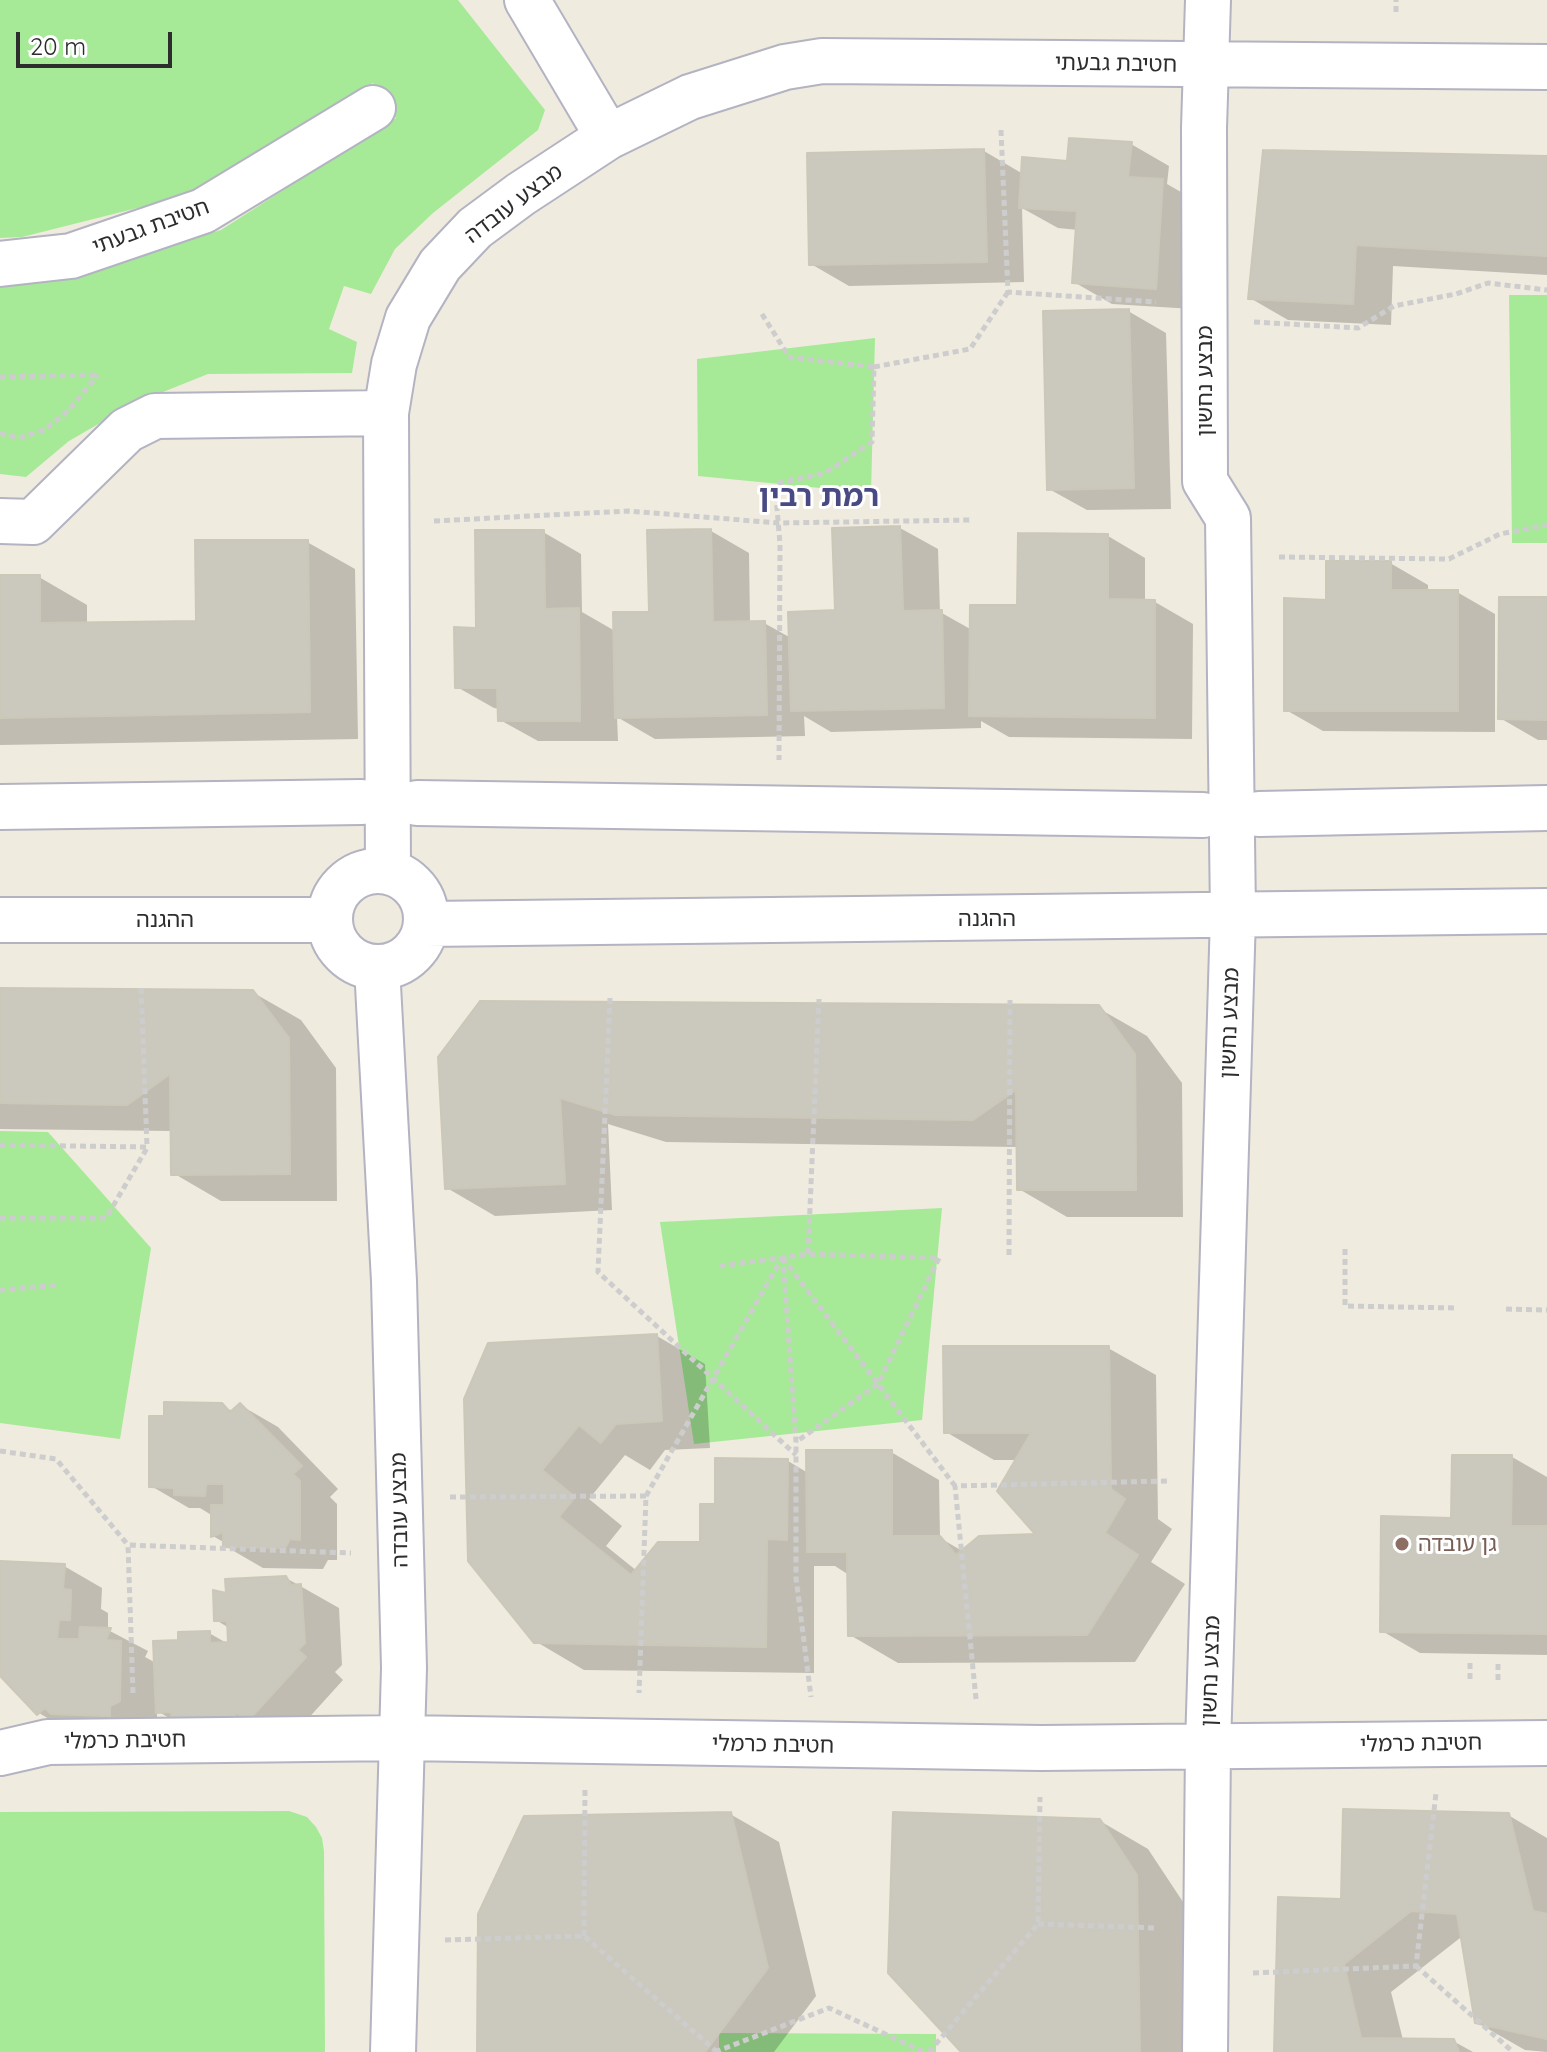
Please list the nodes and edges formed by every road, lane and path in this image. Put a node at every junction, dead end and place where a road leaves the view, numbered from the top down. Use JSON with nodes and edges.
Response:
{"nodes":[{"id":1,"x":527,"y":0,"type":"edge"},
{"id":2,"x":1208,"y":0,"type":"edge"},
{"id":3,"x":1396,"y":0,"type":"edge"},
{"id":4,"x":1396,"y":12,"type":"dead end"},
{"id":5,"x":1207,"y":65,"type":"junction"},
{"id":6,"x":1547,"y":67,"type":"edge"},
{"id":7,"x":690,"y":97,"type":"joint"},
{"id":8,"x":373,"y":108,"type":"dead end"},
{"id":9,"x":1001,"y":130,"type":"dead end"},
{"id":10,"x":608,"y":137,"type":"junction"},
{"id":11,"x":0,"y":264,"type":"edge"},
{"id":12,"x":1547,"y":290,"type":"edge"},
{"id":13,"x":1008,"y":292,"type":"junction"},
{"id":14,"x":1205,"y":305,"type":"junction"},
{"id":15,"x":762,"y":314,"type":"dead end"},
{"id":16,"x":1250,"y":322,"type":"dead end"},
{"id":17,"x":874,"y":367,"type":"junction"},
{"id":18,"x":0,"y":377,"type":"edge"},
{"id":19,"x":386,"y":413,"type":"junction"},
{"id":20,"x":0,"y":433,"type":"edge"},
{"id":21,"x":971,"y":520,"type":"dead end"},
{"id":22,"x":0,"y":521,"type":"edge"},
{"id":23,"x":429,"y":521,"type":"dead end"},
{"id":24,"x":779,"y":523,"type":"junction"},
{"id":25,"x":1547,"y":525,"type":"edge"},
{"id":26,"x":1264,"y":557,"type":"dead end"},
{"id":27,"x":362,"y":802,"type":"dead end"},
{"id":28,"x":417,"y":803,"type":"dead end"},
{"id":29,"x":0,"y":807,"type":"edge"},
{"id":30,"x":1547,"y":808,"type":"edge"},
{"id":31,"x":779,"y":809,"type":"junction"},
{"id":32,"x":1259,"y":814,"type":"dead end"},
{"id":33,"x":1203,"y":815,"type":"dead end"},
{"id":34,"x":388,"y":871,"type":"junction"},
{"id":35,"x":1547,"y":911,"type":"edge"},
{"id":36,"x":1233,"y":916,"type":"junction"},
{"id":37,"x":0,"y":920,"type":"edge"},
{"id":38,"x":330,"y":920,"type":"junction"},
{"id":39,"x":426,"y":924,"type":"junction"},
{"id":40,"x":377,"y":967,"type":"junction"},
{"id":41,"x":141,"y":985,"type":"dead end"},
{"id":42,"x":610,"y":998,"type":"dead end"},
{"id":43,"x":819,"y":999,"type":"dead end"},
{"id":44,"x":1010,"y":1000,"type":"dead end"},
{"id":45,"x":0,"y":1145,"type":"edge"},
{"id":46,"x":147,"y":1147,"type":"junction"},
{"id":47,"x":0,"y":1218,"type":"edge"},
{"id":48,"x":1345,"y":1249,"type":"dead end"},
{"id":49,"x":808,"y":1254,"type":"junction"},
{"id":50,"x":1009,"y":1255,"type":"dead end"},
{"id":51,"x":783,"y":1257,"type":"junction"},
{"id":52,"x":720,"y":1266,"type":"dead end"},
{"id":53,"x":60,"y":1285,"type":"dead end"},
{"id":54,"x":0,"y":1290,"type":"edge"},
{"id":55,"x":1455,"y":1308,"type":"dead end"},
{"id":56,"x":1506,"y":1309,"type":"dead end"},
{"id":57,"x":1547,"y":1310,"type":"edge"},
{"id":58,"x":713,"y":1379,"type":"junction"},
{"id":59,"x":878,"y":1384,"type":"junction"},
{"id":60,"x":796,"y":1442,"type":"junction"},
{"id":61,"x":0,"y":1451,"type":"edge"},
{"id":62,"x":796,"y":1455,"type":"junction"},
{"id":63,"x":1217,"y":1479,"type":"junction"},
{"id":64,"x":955,"y":1486,"type":"junction"},
{"id":65,"x":646,"y":1496,"type":"junction"},
{"id":66,"x":400,"y":1498,"type":"junction"},
{"id":67,"x":128,"y":1545,"type":"junction"},
{"id":68,"x":401,"y":1555,"type":"junction"},
{"id":69,"x":1470,"y":1663,"type":"dead end"},
{"id":70,"x":1498,"y":1664,"type":"dead end"},
{"id":71,"x":1470,"y":1680,"type":"dead end"},
{"id":72,"x":1498,"y":1681,"type":"dead end"},
{"id":73,"x":402,"y":1738,"type":"junction"},
{"id":74,"x":134,"y":1741,"type":"junction"},
{"id":75,"x":586,"y":1741,"type":"junction"},
{"id":76,"x":638,"y":1742,"type":"junction"},
{"id":77,"x":1547,"y":1743,"type":"edge"},
{"id":78,"x":1441,"y":1744,"type":"junction"},
{"id":79,"x":817,"y":1745,"type":"junction"},
{"id":80,"x":1208,"y":1746,"type":"junction"},
{"id":81,"x":981,"y":1748,"type":"junction"},
{"id":82,"x":1041,"y":1748,"type":"junction"},
{"id":83,"x":0,"y":1753,"type":"edge"},
{"id":84,"x":1038,"y":1924,"type":"junction"},
{"id":85,"x":1206,"y":1930,"type":"junction"},
{"id":86,"x":584,"y":1936,"type":"junction"},
{"id":87,"x":397,"y":1941,"type":"junction"},
{"id":88,"x":1416,"y":1966,"type":"junction"},
{"id":89,"x":1206,"y":1975,"type":"junction"},
{"id":90,"x":393,"y":2052,"type":"edge"},
{"id":91,"x":716,"y":2052,"type":"edge"},
{"id":92,"x":926,"y":2052,"type":"edge"},
{"id":93,"x":1205,"y":2052,"type":"edge"},
{"id":94,"x":1513,"y":2052,"type":"edge"}],
"edges":[{"from":1,"to":10,"type":"street"},
{"from":2,"to":5,"type":"street","name":"מבצע נחשון"},
{"from":3,"to":4,"type":"path"},
{"from":5,"to":6,"type":"street","name":"חטיבת גבעתי"},
{"from":5,"to":7,"type":"street","name":"חטיבת גבעתי"},
{"from":5,"to":14,"type":"street","name":"מבצע נחשון"},
{"from":7,"to":10,"type":"street","name":"מבצע עובדה"},
{"from":8,"to":11,"type":"street","name":"חטיבת גבעתי"},
{"from":9,"to":13,"type":"path"},
{"from":10,"to":19,"type":"street","name":"מבצע עובדה"},
{"from":12,"to":16,"type":"path"},
{"from":13,"to":14,"type":"path"},
{"from":13,"to":17,"type":"path"},
{"from":14,"to":36,"type":"street","name":"מבצע נחשון"},
{"from":15,"to":17,"type":"path"},
{"from":17,"to":24,"type":"path"},
{"from":18,"to":20,"type":"path"},
{"from":19,"to":22,"type":"street"},
{"from":19,"to":34,"type":"street","name":"מבצע עובדה"},
{"from":21,"to":24,"type":"path"},
{"from":23,"to":24,"type":"path"},
{"from":24,"to":31,"type":"path"},
{"from":25,"to":26,"type":"path"},
{"from":27,"to":29,"type":"street"},
{"from":28,"to":31,"type":"street"},
{"from":30,"to":32,"type":"street"},
{"from":31,"to":33,"type":"street"},
{"from":34,"to":38,"type":"street"},
{"from":34,"to":39,"type":"street"},
{"from":35,"to":36,"type":"street","name":"ההגנה"},
{"from":36,"to":39,"type":"street","name":"ההגנה"},
{"from":36,"to":63,"type":"street","name":"מבצע נחשון"},
{"from":37,"to":38,"type":"street","name":"ההגנה"},
{"from":38,"to":40,"type":"street"},
{"from":39,"to":40,"type":"street"},
{"from":40,"to":66,"type":"street","name":"מבצע עובדה"},
{"from":41,"to":46,"type":"path"},
{"from":42,"to":58,"type":"path"},
{"from":43,"to":49,"type":"path"},
{"from":44,"to":50,"type":"path"},
{"from":45,"to":46,"type":"path"},
{"from":46,"to":47,"type":"path"},
{"from":48,"to":55,"type":"path"},
{"from":49,"to":51,"type":"path"},
{"from":49,"to":59,"type":"path"},
{"from":51,"to":52,"type":"path"},
{"from":51,"to":58,"type":"path"},
{"from":51,"to":59,"type":"path"},
{"from":51,"to":60,"type":"path"},
{"from":53,"to":54,"type":"path"},
{"from":56,"to":57,"type":"path"},
{"from":58,"to":62,"type":"path"},
{"from":58,"to":65,"type":"path"},
{"from":59,"to":60,"type":"path"},
{"from":59,"to":64,"type":"path"},
{"from":60,"to":62,"type":"path"},
{"from":61,"to":67,"type":"path"},
{"from":62,"to":79,"type":"path"},
{"from":63,"to":64,"type":"path"},
{"from":63,"to":80,"type":"street","name":"מבצע נחשון"},
{"from":64,"to":81,"type":"path"},
{"from":65,"to":66,"type":"path"},
{"from":65,"to":76,"type":"path"},
{"from":66,"to":68,"type":"street","name":"מבצע עובדה"},
{"from":67,"to":68,"type":"path"},
{"from":67,"to":74,"type":"path"},
{"from":68,"to":73,"type":"street","name":"מבצע עובדה"},
{"from":69,"to":71,"type":"path"},
{"from":70,"to":72,"type":"path"},
{"from":73,"to":74,"type":"street","name":"חטיבת כרמלי"},
{"from":73,"to":75,"type":"street","name":"חטיבת כרמלי"},
{"from":73,"to":87,"type":"street","name":"מבצע עובדה"},
{"from":74,"to":83,"type":"street","name":"חטיבת כרמלי"},
{"from":75,"to":76,"type":"street","name":"חטיבת כרמלי"},
{"from":75,"to":86,"type":"path"},
{"from":76,"to":79,"type":"street","name":"חטיבת כרמלי"},
{"from":77,"to":78,"type":"street","name":"חטיבת כרמלי"},
{"from":78,"to":80,"type":"street","name":"חטיבת כרמלי"},
{"from":78,"to":88,"type":"path"},
{"from":79,"to":81,"type":"street","name":"חטיבת כרמלי"},
{"from":80,"to":82,"type":"street","name":"חטיבת כרמלי"},
{"from":80,"to":85,"type":"street","name":"מבצע נחשון"},
{"from":81,"to":82,"type":"street","name":"חטיבת כרמלי"},
{"from":82,"to":84,"type":"path"},
{"from":84,"to":85,"type":"path"},
{"from":84,"to":92,"type":"path"},
{"from":85,"to":89,"type":"street","name":"מבצע נחשון"},
{"from":86,"to":87,"type":"path"},
{"from":86,"to":91,"type":"path"},
{"from":87,"to":90,"type":"street","name":"מבצע עובדה"},
{"from":88,"to":89,"type":"path"},
{"from":88,"to":94,"type":"path"},
{"from":89,"to":93,"type":"street","name":"מבצע נחשון"},
{"from":91,"to":92,"type":"path"}]}
